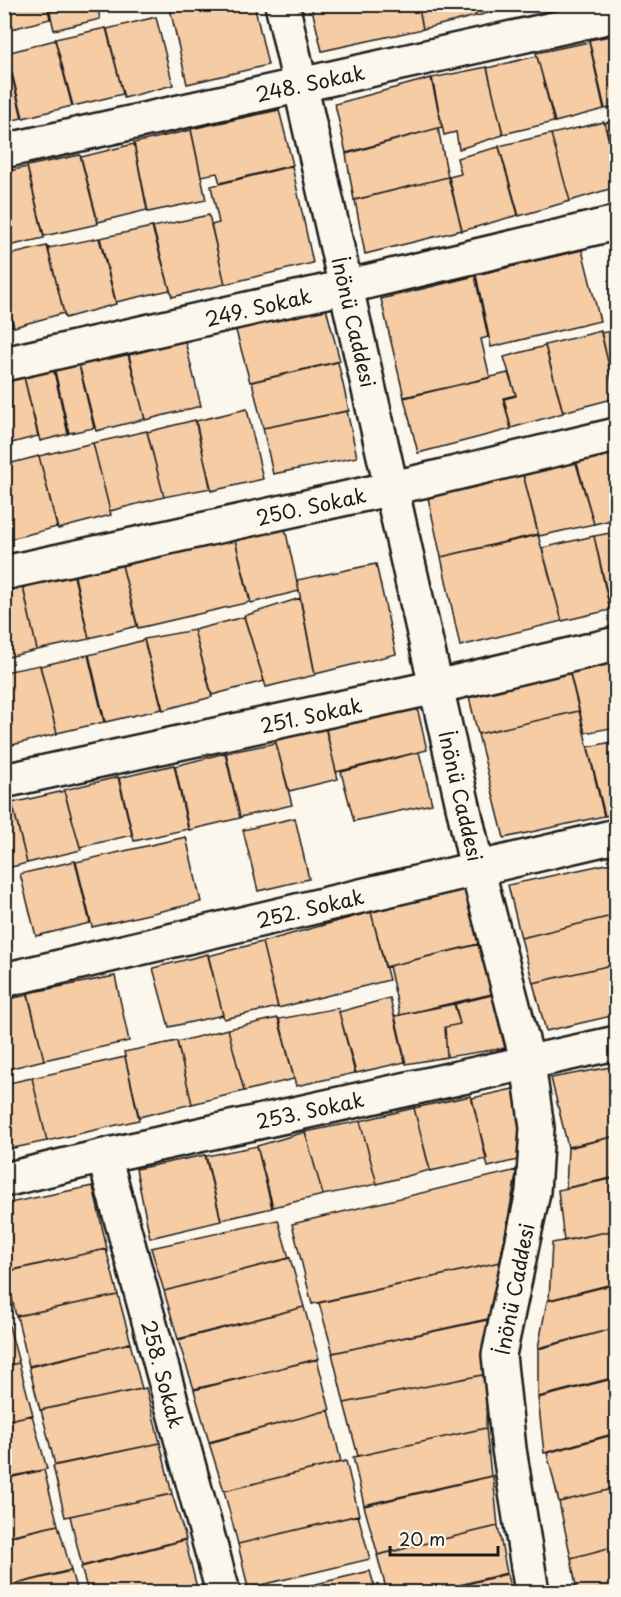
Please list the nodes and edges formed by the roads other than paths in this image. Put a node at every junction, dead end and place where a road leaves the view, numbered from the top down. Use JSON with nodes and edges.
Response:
{"nodes":[{"id":1,"x":282,"y":4,"type":"edge"},
{"id":2,"x":616,"y":15,"type":"edge"},
{"id":3,"x":301,"y":85,"type":"junction"},
{"id":4,"x":4,"y":151,"type":"edge"},
{"id":5,"x":616,"y":222,"type":"edge"},
{"id":6,"x":345,"y":287,"type":"junction"},
{"id":7,"x":4,"y":364,"type":"edge"},
{"id":8,"x":616,"y":435,"type":"edge"},
{"id":9,"x":393,"y":488,"type":"junction"},
{"id":10,"x":4,"y":573,"type":"edge"},
{"id":11,"x":616,"y":644,"type":"edge"},
{"id":12,"x":436,"y":687,"type":"junction"},
{"id":13,"x":4,"y":781,"type":"edge"},
{"id":14,"x":616,"y":836,"type":"edge"},
{"id":15,"x":477,"y":868,"type":"junction"},
{"id":16,"x":4,"y":980,"type":"edge"},
{"id":17,"x":616,"y":1043,"type":"edge"},
{"id":18,"x":528,"y":1063,"type":"junction"},
{"id":19,"x":104,"y":1156,"type":"junction"},
{"id":20,"x":4,"y":1180,"type":"edge"},
{"id":21,"x":223,"y":1593,"type":"edge"},
{"id":22,"x":531,"y":1593,"type":"edge"}],
"edges":[{"from":1,"to":3,"type":"street","name":"İnönü Caddesi"},
{"from":2,"to":3,"type":"street","name":"248. Sokak"},
{"from":3,"to":4,"type":"street","name":"248. Sokak"},
{"from":3,"to":6,"type":"street","name":"İnönü Caddesi"},
{"from":5,"to":6,"type":"street","name":"249. Sokak"},
{"from":6,"to":7,"type":"street","name":"249. Sokak"},
{"from":6,"to":9,"type":"street","name":"İnönü Caddesi"},
{"from":8,"to":9,"type":"street","name":"250. Sokak"},
{"from":9,"to":10,"type":"street","name":"250. Sokak"},
{"from":9,"to":12,"type":"street","name":"İnönü Caddesi"},
{"from":11,"to":12,"type":"street","name":"251. Sokak"},
{"from":12,"to":13,"type":"street","name":"251. Sokak"},
{"from":12,"to":15,"type":"street","name":"İnönü Caddesi"},
{"from":14,"to":15,"type":"street","name":"252. Sokak"},
{"from":15,"to":16,"type":"street","name":"252. Sokak"},
{"from":15,"to":18,"type":"street","name":"İnönü Caddesi"},
{"from":17,"to":18,"type":"street","name":"253. Sokak"},
{"from":18,"to":19,"type":"street","name":"253. Sokak"},
{"from":18,"to":22,"type":"street","name":"İnönü Caddesi"},
{"from":19,"to":20,"type":"street","name":"253. Sokak"},
{"from":19,"to":21,"type":"street","name":"258. Sokak"}]}
